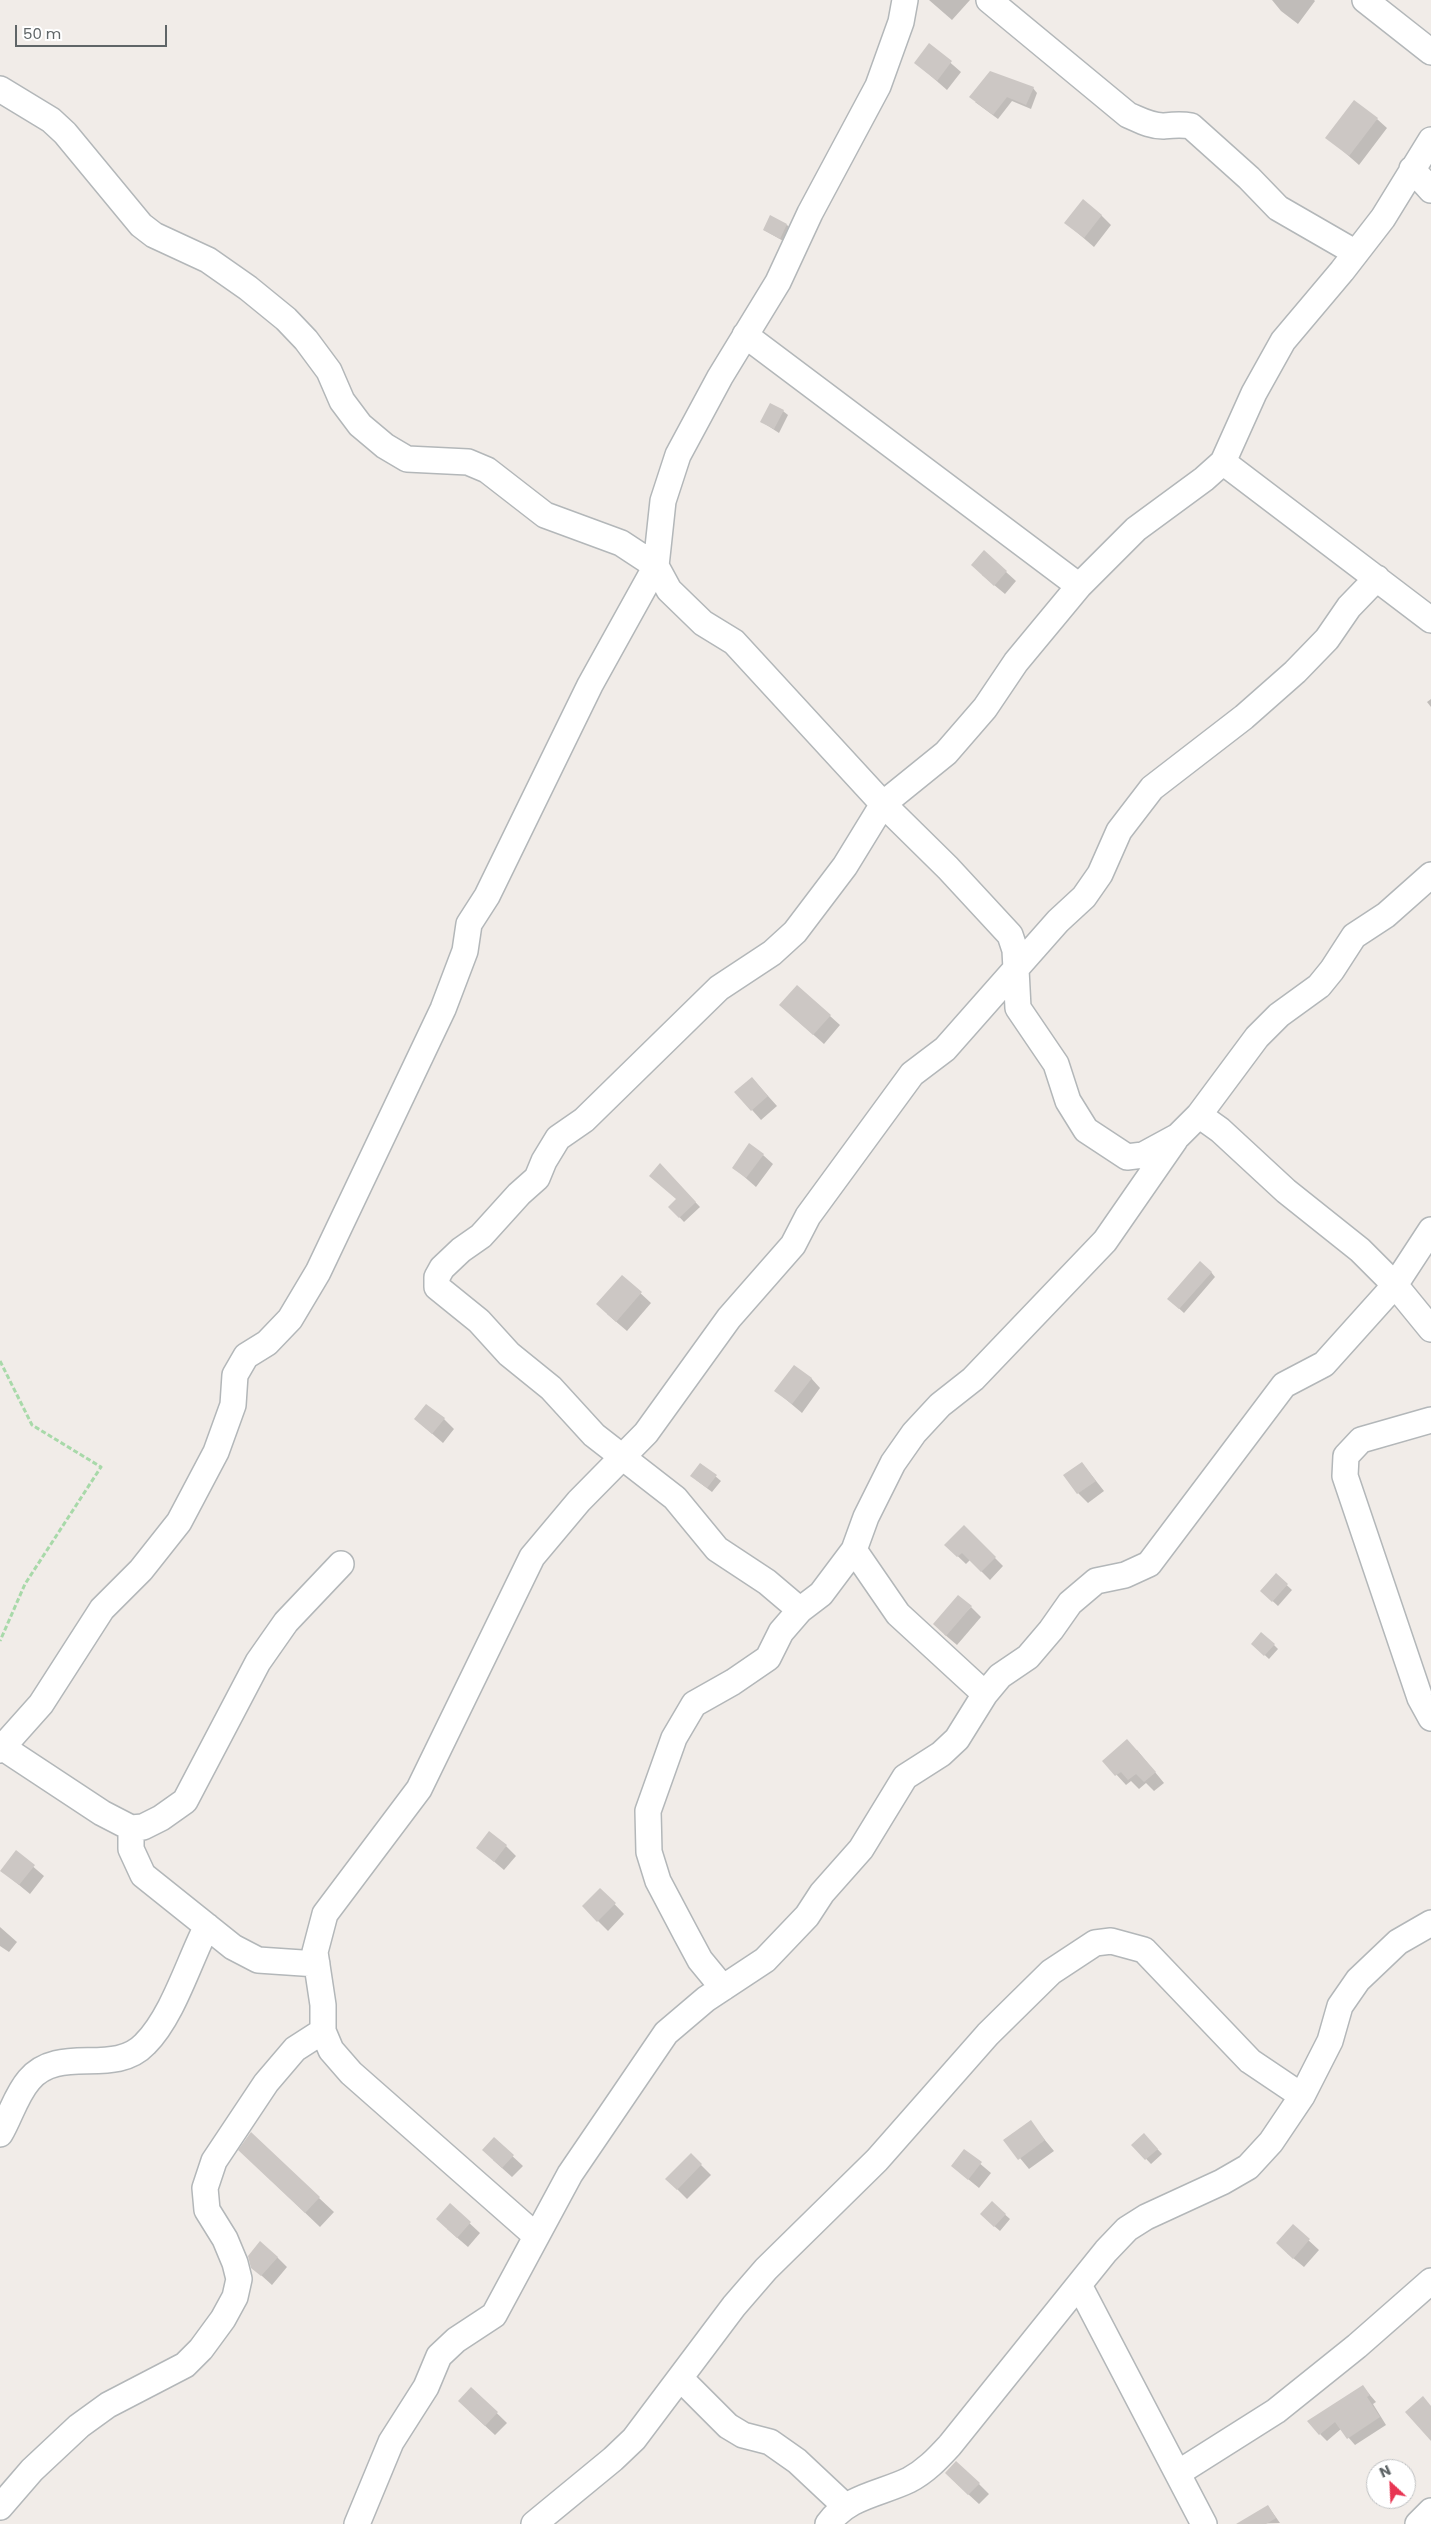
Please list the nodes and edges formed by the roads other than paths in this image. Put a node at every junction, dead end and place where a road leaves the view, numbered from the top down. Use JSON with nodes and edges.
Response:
{"nodes":[{"id":1,"x":905,"y":0,"type":"edge"},
{"id":2,"x":989,"y":0,"type":"edge"},
{"id":3,"x":1365,"y":0,"type":"edge"},
{"id":4,"x":1431,"y":52,"type":"edge"},
{"id":5,"x":0,"y":89,"type":"edge"},
{"id":6,"x":1431,"y":140,"type":"edge"},
{"id":7,"x":1412,"y":169,"type":"junction"},
{"id":8,"x":1431,"y":190,"type":"edge"},
{"id":9,"x":1356,"y":253,"type":"junction"},
{"id":10,"x":745,"y":335,"type":"junction"},
{"id":11,"x":1223,"y":462,"type":"junction"},
{"id":12,"x":656,"y":566,"type":"junction"},
{"id":13,"x":1376,"y":578,"type":"junction"},
{"id":14,"x":1079,"y":586,"type":"junction"},
{"id":15,"x":1431,"y":620,"type":"edge"},
{"id":16,"x":883,"y":804,"type":"junction"},
{"id":17,"x":1431,"y":875,"type":"edge"},
{"id":18,"x":1015,"y":968,"type":"junction"},
{"id":19,"x":1199,"y":1115,"type":"junction"},
{"id":20,"x":1178,"y":1136,"type":"junction"},
{"id":21,"x":1431,"y":1230,"type":"edge"},
{"id":22,"x":1396,"y":1285,"type":"junction"},
{"id":23,"x":1431,"y":1329,"type":"edge"},
{"id":24,"x":1431,"y":1420,"type":"edge"},
{"id":25,"x":624,"y":1458,"type":"junction"},
{"id":26,"x":854,"y":1550,"type":"junction"},
{"id":27,"x":342,"y":1564,"type":"dead end"},
{"id":28,"x":800,"y":1610,"type":"junction"},
{"id":29,"x":985,"y":1694,"type":"junction"},
{"id":30,"x":1431,"y":1718,"type":"edge"},
{"id":31,"x":1,"y":1748,"type":"edge"},
{"id":32,"x":131,"y":1828,"type":"junction"},
{"id":33,"x":1431,"y":1922,"type":"edge"},
{"id":34,"x":207,"y":1926,"type":"junction"},
{"id":35,"x":317,"y":1964,"type":"junction"},
{"id":36,"x":723,"y":1988,"type":"junction"},
{"id":37,"x":323,"y":2031,"type":"junction"},
{"id":38,"x":1302,"y":2096,"type":"junction"},
{"id":39,"x":0,"y":2134,"type":"edge"},
{"id":40,"x":535,"y":2235,"type":"junction"},
{"id":41,"x":1431,"y":2281,"type":"edge"},
{"id":42,"x":1080,"y":2285,"type":"junction"},
{"id":43,"x":680,"y":2380,"type":"junction"},
{"id":44,"x":1178,"y":2473,"type":"junction"},
{"id":45,"x":845,"y":2506,"type":"junction"},
{"id":46,"x":0,"y":2507,"type":"edge"},
{"id":47,"x":1431,"y":2511,"type":"edge"},
{"id":48,"x":549,"y":2519,"type":"edge"},
{"id":49,"x":357,"y":2524,"type":"edge"},
{"id":50,"x":828,"y":2524,"type":"edge"},
{"id":51,"x":1204,"y":2524,"type":"edge"},
{"id":52,"x":1418,"y":2524,"type":"edge"}],
"edges":[{"from":1,"to":10,"type":"street"},
{"from":2,"to":9,"type":"street"},
{"from":3,"to":4,"type":"street"},
{"from":5,"to":12,"type":"street"},
{"from":6,"to":7,"type":"street"},
{"from":7,"to":8,"type":"street"},
{"from":7,"to":9,"type":"street"},
{"from":9,"to":11,"type":"street"},
{"from":10,"to":12,"type":"street"},
{"from":10,"to":14,"type":"street"},
{"from":11,"to":13,"type":"street"},
{"from":11,"to":14,"type":"street"},
{"from":12,"to":16,"type":"street"},
{"from":12,"to":31,"type":"street"},
{"from":13,"to":15,"type":"street"},
{"from":13,"to":18,"type":"street"},
{"from":14,"to":16,"type":"street"},
{"from":16,"to":18,"type":"street"},
{"from":16,"to":25,"type":"street"},
{"from":17,"to":19,"type":"street"},
{"from":18,"to":20,"type":"street"},
{"from":18,"to":25,"type":"street"},
{"from":19,"to":20,"type":"street"},
{"from":19,"to":22,"type":"street"},
{"from":20,"to":26,"type":"street"},
{"from":21,"to":22,"type":"street"},
{"from":22,"to":23,"type":"street"},
{"from":22,"to":29,"type":"street"},
{"from":24,"to":30,"type":"street"},
{"from":25,"to":28,"type":"street"},
{"from":25,"to":35,"type":"street"},
{"from":26,"to":28,"type":"street"},
{"from":26,"to":29,"type":"street"},
{"from":27,"to":32,"type":"street"},
{"from":28,"to":36,"type":"street"},
{"from":29,"to":36,"type":"street"},
{"from":31,"to":32,"type":"street"},
{"from":32,"to":34,"type":"street"},
{"from":33,"to":38,"type":"street"},
{"from":34,"to":35,"type":"street"},
{"from":34,"to":39,"type":"street"},
{"from":35,"to":37,"type":"street"},
{"from":36,"to":40,"type":"street"},
{"from":37,"to":40,"type":"street"},
{"from":37,"to":46,"type":"street"},
{"from":38,"to":42,"type":"street"},
{"from":38,"to":43,"type":"street"},
{"from":40,"to":49,"type":"street"},
{"from":41,"to":44,"type":"street"},
{"from":42,"to":44,"type":"street"},
{"from":42,"to":45,"type":"street"},
{"from":43,"to":45,"type":"street"},
{"from":43,"to":48,"type":"street"},
{"from":44,"to":51,"type":"street"},
{"from":45,"to":50,"type":"street"},
{"from":47,"to":52,"type":"street"}]}
